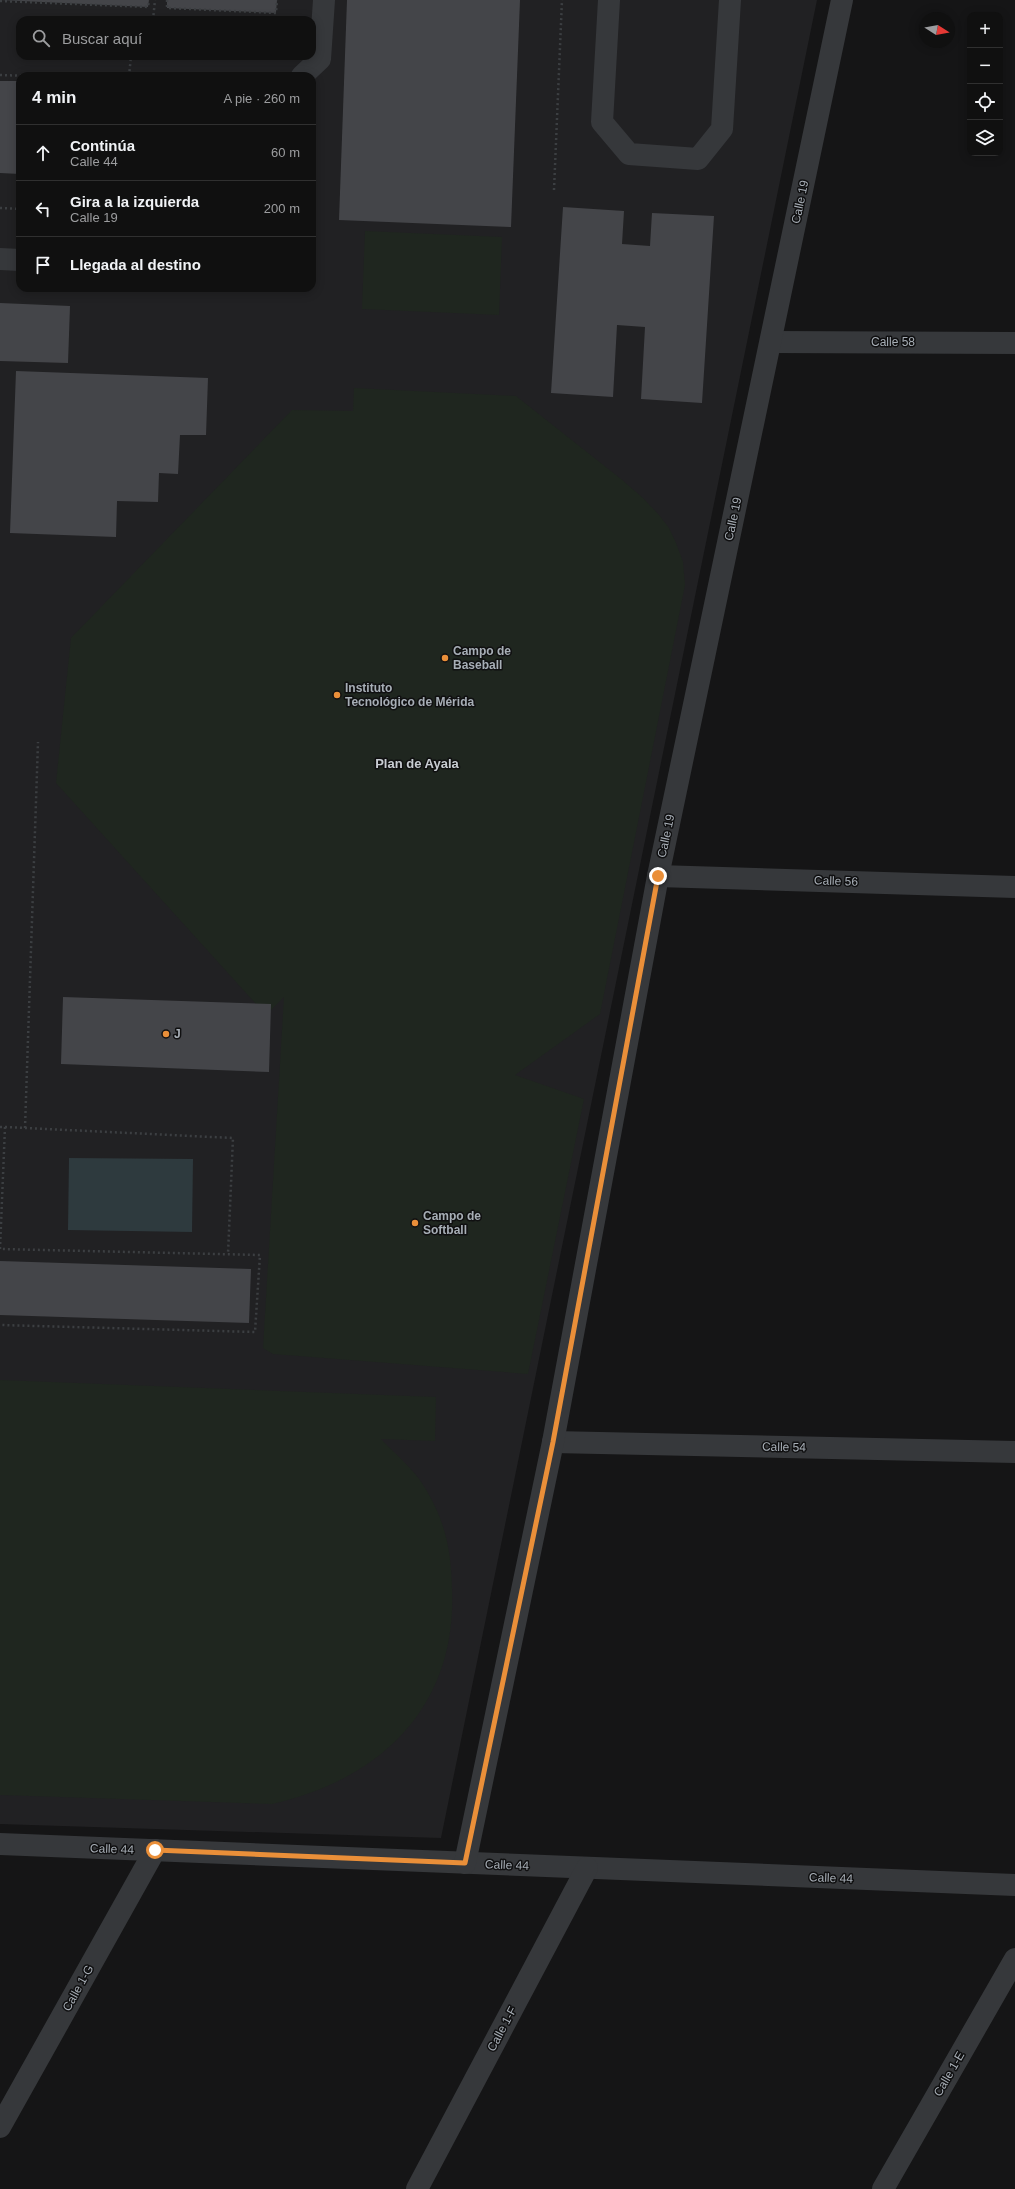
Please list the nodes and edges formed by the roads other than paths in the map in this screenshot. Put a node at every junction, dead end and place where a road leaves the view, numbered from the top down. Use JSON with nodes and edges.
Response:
{"nodes":[{"id":1,"x":324,"y":0,"type":"edge"},
{"id":2,"x":609,"y":0,"type":"edge"},
{"id":3,"x":730,"y":0,"type":"edge"},
{"id":4,"x":842,"y":0,"type":"edge"},
{"id":5,"x":306,"y":72,"type":"edge"},
{"id":6,"x":0,"y":259,"type":"edge"},
{"id":7,"x":16,"y":260,"type":"edge"},
{"id":8,"x":771,"y":342,"type":"junction"},
{"id":9,"x":1015,"y":343,"type":"edge"},
{"id":10,"x":658,"y":876,"type":"junction"},
{"id":11,"x":1015,"y":887,"type":"edge"},
{"id":12,"x":553,"y":1442,"type":"junction"},
{"id":13,"x":1015,"y":1452,"type":"edge"},
{"id":14,"x":0,"y":1844,"type":"edge"},
{"id":15,"x":155,"y":1850,"type":"junction"},
{"id":16,"x":465,"y":1863,"type":"junction"},
{"id":17,"x":587,"y":1868,"type":"junction"},
{"id":18,"x":1015,"y":1885,"type":"edge"},
{"id":19,"x":1015,"y":1959,"type":"edge"},
{"id":20,"x":0,"y":2127,"type":"edge"},
{"id":21,"x":417,"y":2189,"type":"edge"},
{"id":22,"x":883,"y":2189,"type":"edge"}],
"edges":[{"from":1,"to":5,"type":"street"},
{"from":2,"to":3,"type":"street"},
{"from":4,"to":8,"type":"street","name":"Calle 19"},
{"from":6,"to":7,"type":"street"},
{"from":8,"to":9,"type":"street","name":"Calle 58"},
{"from":8,"to":10,"type":"street","name":"Calle 19"},
{"from":10,"to":11,"type":"street","name":"Calle 56"},
{"from":10,"to":12,"type":"street","name":"Calle 19"},
{"from":12,"to":13,"type":"street","name":"Calle 54"},
{"from":12,"to":16,"type":"street","name":"Calle 19"},
{"from":14,"to":15,"type":"street","name":"Calle 44"},
{"from":15,"to":16,"type":"street","name":"Calle 44"},
{"from":15,"to":20,"type":"street","name":"Calle 1-G"},
{"from":16,"to":17,"type":"street","name":"Calle 44"},
{"from":17,"to":18,"type":"street","name":"Calle 44"},
{"from":17,"to":21,"type":"street","name":"Calle 1-F"},
{"from":19,"to":22,"type":"street","name":"Calle 1-E"}]}
